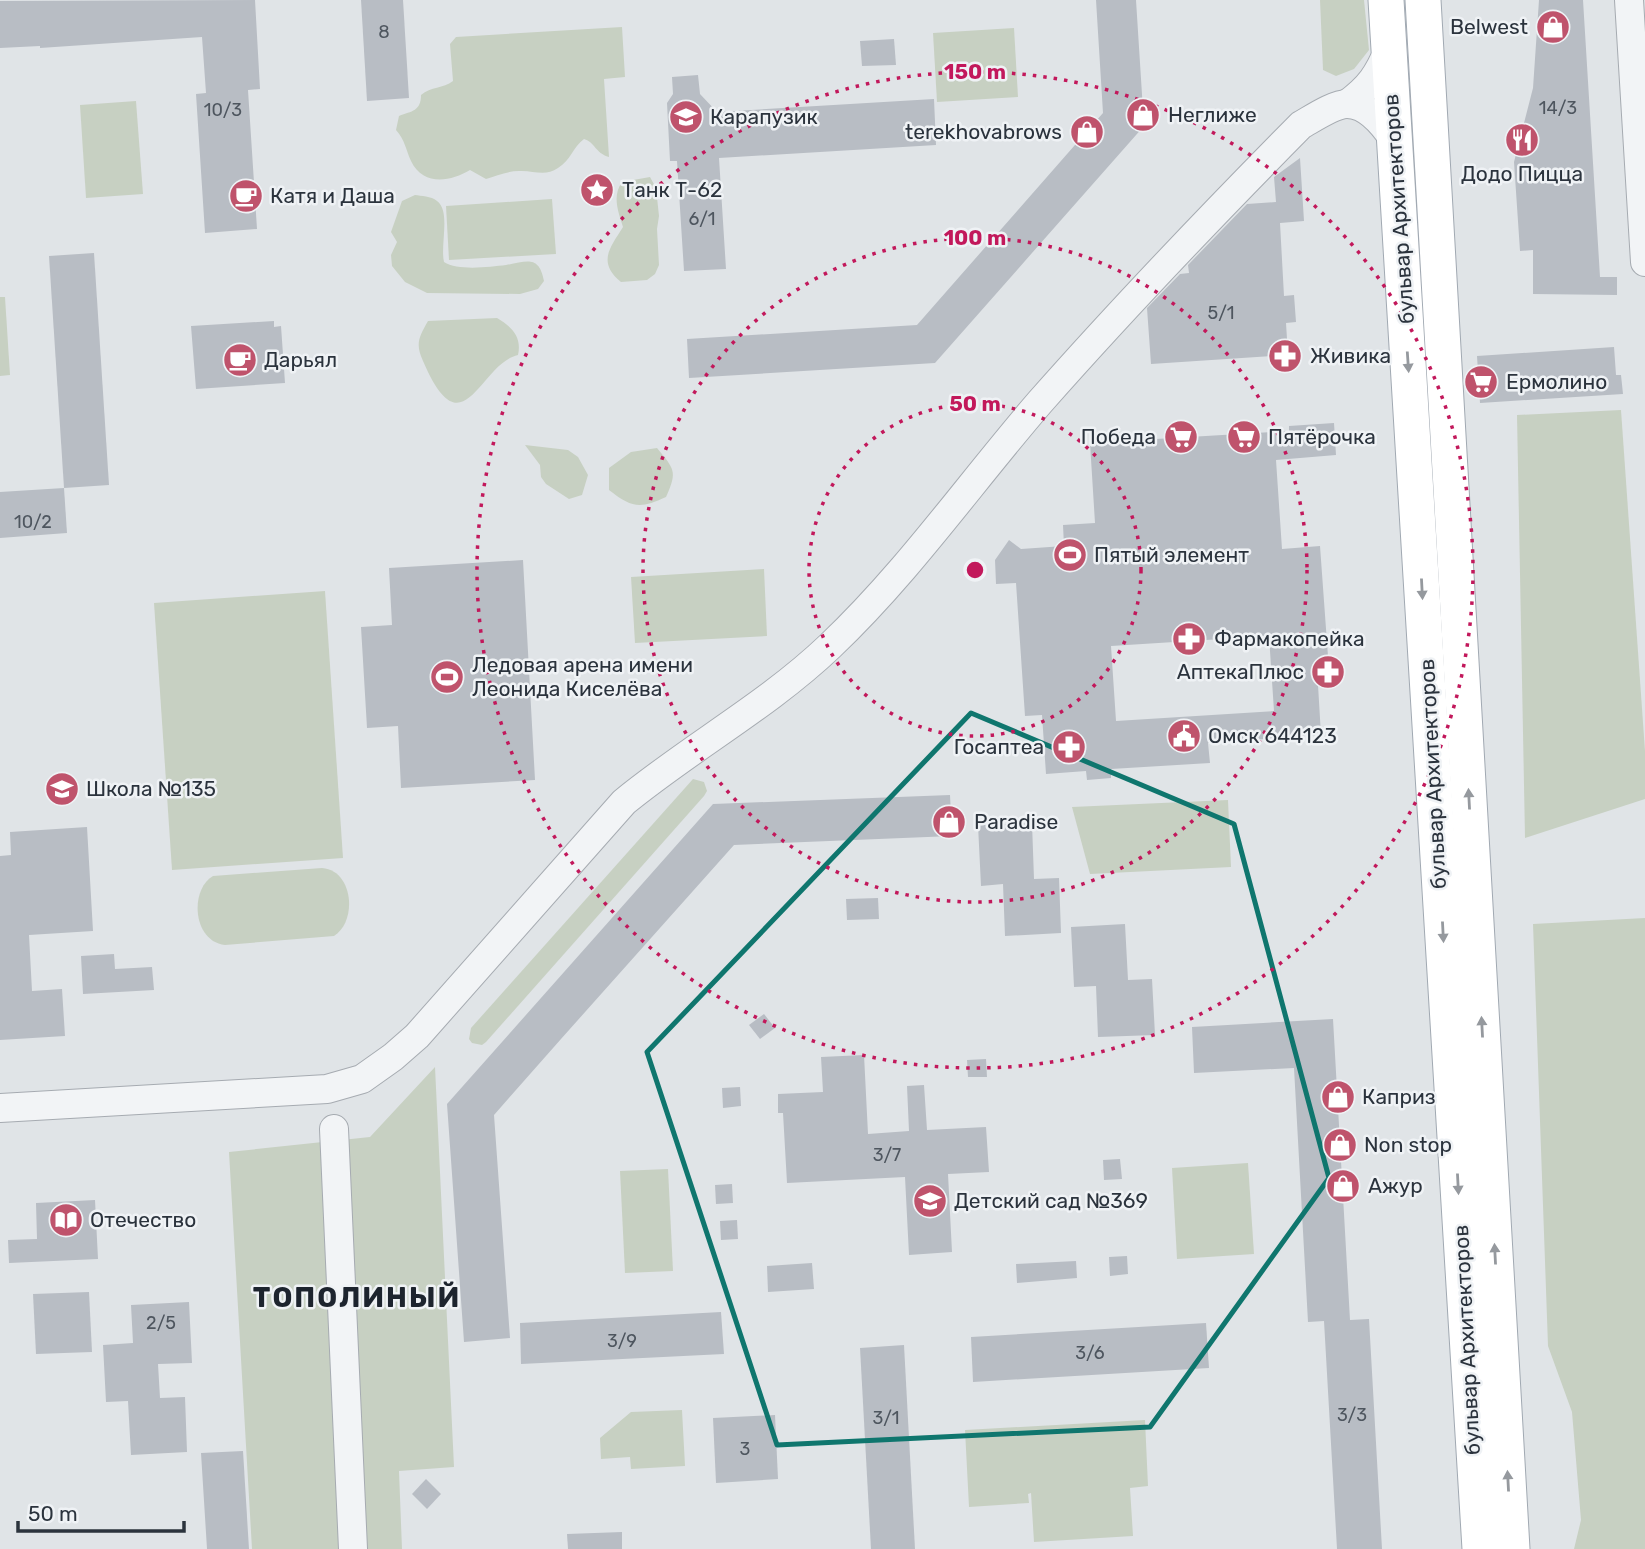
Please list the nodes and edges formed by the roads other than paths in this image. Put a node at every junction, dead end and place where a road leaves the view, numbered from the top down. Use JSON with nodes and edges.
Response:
{"nodes":[{"id":1,"x":1386,"y":0,"type":"edge"},
{"id":2,"x":1423,"y":0,"type":"edge"},
{"id":3,"x":1629,"y":0,"type":"edge"},
{"id":4,"x":1389,"y":49,"type":"junction"},
{"id":5,"x":1345,"y":105,"type":"junction"},
{"id":6,"x":1394,"y":140,"type":"junction"},
{"id":7,"x":1645,"y":262,"type":"edge"},
{"id":8,"x":0,"y":1108,"type":"edge"},
{"id":9,"x":334,"y":1129,"type":"dead end"},
{"id":10,"x":353,"y":1549,"type":"edge"},
{"id":11,"x":1480,"y":1549,"type":"edge"},
{"id":12,"x":1512,"y":1549,"type":"edge"}],
"edges":[{"from":1,"to":4,"type":"main road","name":"бульвар Архитекторов"},
{"from":12,"to":2,"type":"main road","name":"бульвар Архитекторов","one_way":true},
{"from":3,"to":7,"type":"street"},
{"from":4,"to":5,"type":"street"},
{"from":4,"to":6,"type":"main road","name":"бульвар Архитекторов"},
{"from":5,"to":6,"type":"street"},
{"from":5,"to":8,"type":"street"},
{"from":6,"to":11,"type":"main road","name":"бульвар Архитекторов","one_way":true},
{"from":9,"to":10,"type":"street"}]}
